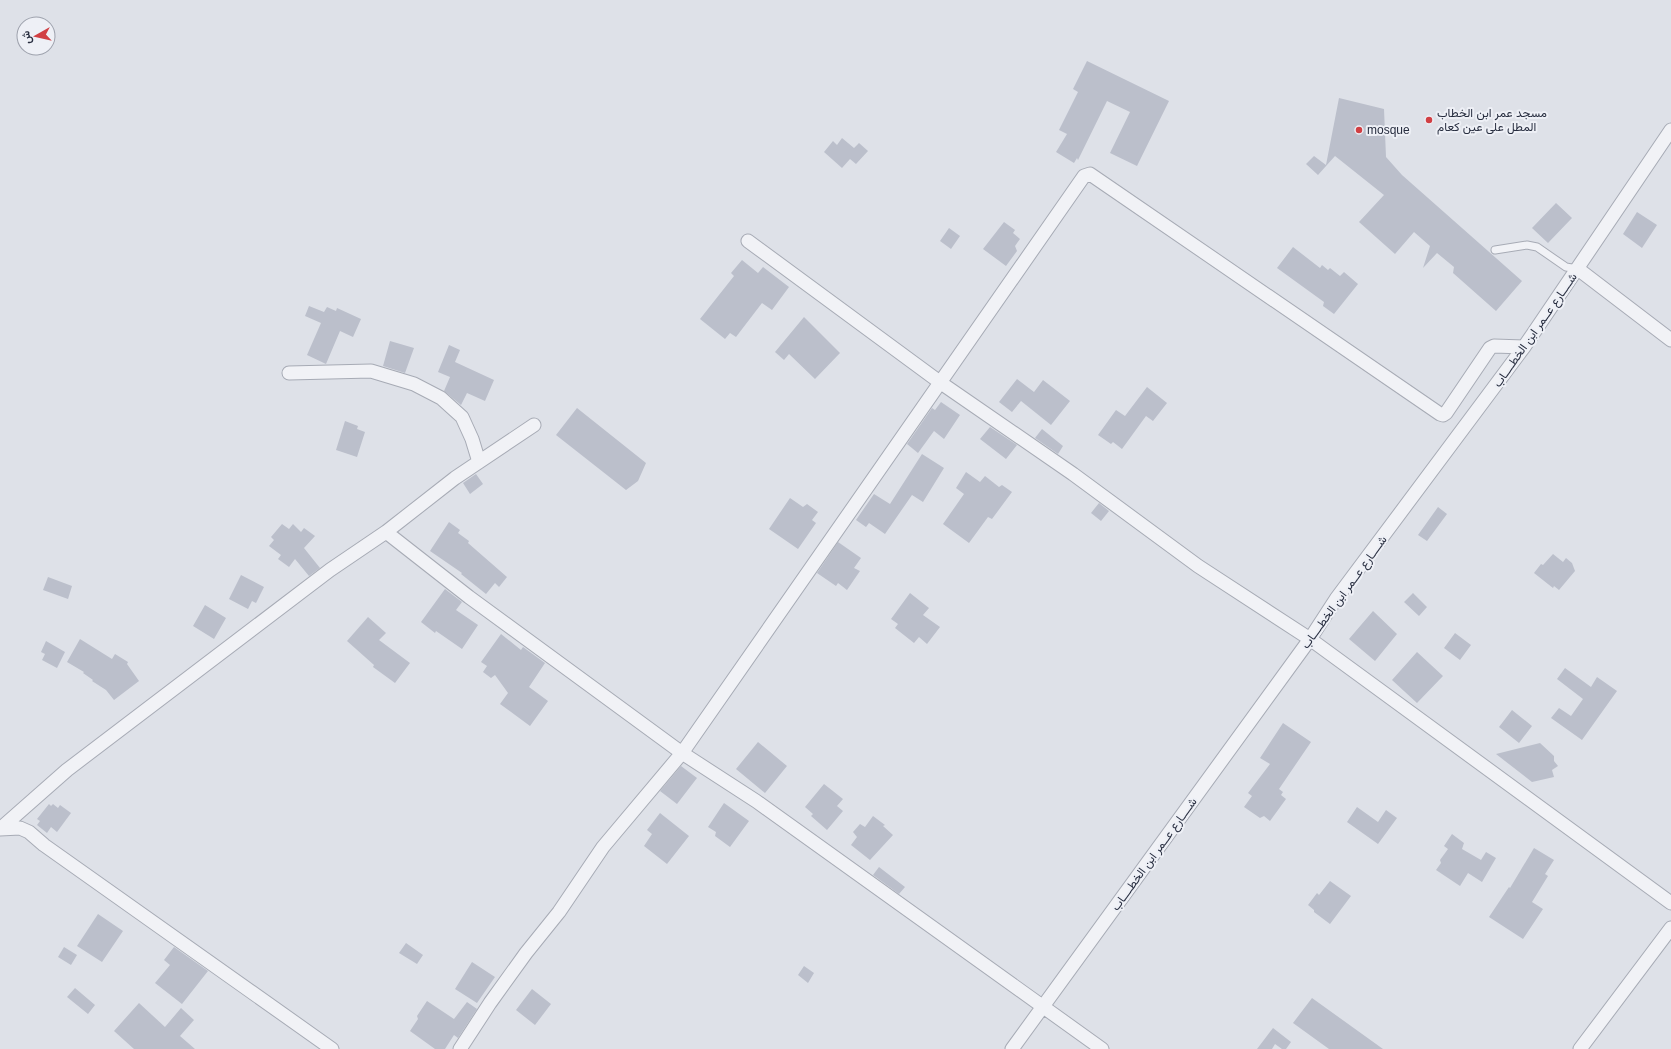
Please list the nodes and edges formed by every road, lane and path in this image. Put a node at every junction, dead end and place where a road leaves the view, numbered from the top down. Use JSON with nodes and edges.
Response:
{"nodes":[{"id":1,"x":1671,"y":130,"type":"edge"},
{"id":2,"x":748,"y":241,"type":"dead end"},
{"id":3,"x":1495,"y":250,"type":"dead end"},
{"id":4,"x":1578,"y":269,"type":"junction"},
{"id":5,"x":1671,"y":340,"type":"edge"},
{"id":6,"x":1524,"y":347,"type":"junction"},
{"id":7,"x":289,"y":373,"type":"dead end"},
{"id":8,"x":941,"y":383,"type":"junction"},
{"id":9,"x":534,"y":424,"type":"dead end"},
{"id":10,"x":478,"y":462,"type":"junction"},
{"id":11,"x":386,"y":532,"type":"junction"},
{"id":12,"x":1310,"y":639,"type":"junction"},
{"id":13,"x":682,"y":753,"type":"junction"},
{"id":14,"x":0,"y":829,"type":"edge"},
{"id":15,"x":1671,"y":903,"type":"edge"},
{"id":16,"x":1671,"y":928,"type":"edge"},
{"id":17,"x":1042,"y":1006,"type":"junction"},
{"id":18,"x":332,"y":1049,"type":"edge"},
{"id":19,"x":460,"y":1049,"type":"edge"},
{"id":20,"x":1012,"y":1049,"type":"edge"},
{"id":21,"x":1102,"y":1049,"type":"edge"},
{"id":22,"x":1580,"y":1049,"type":"edge"}],
"edges":[{"from":1,"to":4,"type":"street","name":"شــــارع عــمر ابن الخطــــاب"},
{"from":2,"to":8,"type":"street"},
{"from":3,"to":4,"type":"lane"},
{"from":4,"to":5,"type":"street"},
{"from":4,"to":6,"type":"street","name":"شــــارع عــمر ابن الخطــــاب"},
{"from":6,"to":8,"type":"street"},
{"from":6,"to":12,"type":"street","name":"شــــارع عــمر ابن الخطــــاب"},
{"from":7,"to":10,"type":"street"},
{"from":8,"to":12,"type":"street"},
{"from":8,"to":13,"type":"street"},
{"from":9,"to":10,"type":"street"},
{"from":10,"to":11,"type":"street"},
{"from":11,"to":13,"type":"street"},
{"from":11,"to":14,"type":"street"},
{"from":12,"to":15,"type":"street"},
{"from":12,"to":17,"type":"street","name":"شــــارع عــمر ابن الخطــــاب"},
{"from":13,"to":17,"type":"street"},
{"from":13,"to":19,"type":"street"},
{"from":14,"to":18,"type":"street"},
{"from":16,"to":22,"type":"street"},
{"from":17,"to":20,"type":"street","name":"شــــارع عــمر ابن الخطــــاب"},
{"from":17,"to":21,"type":"street"}]}
